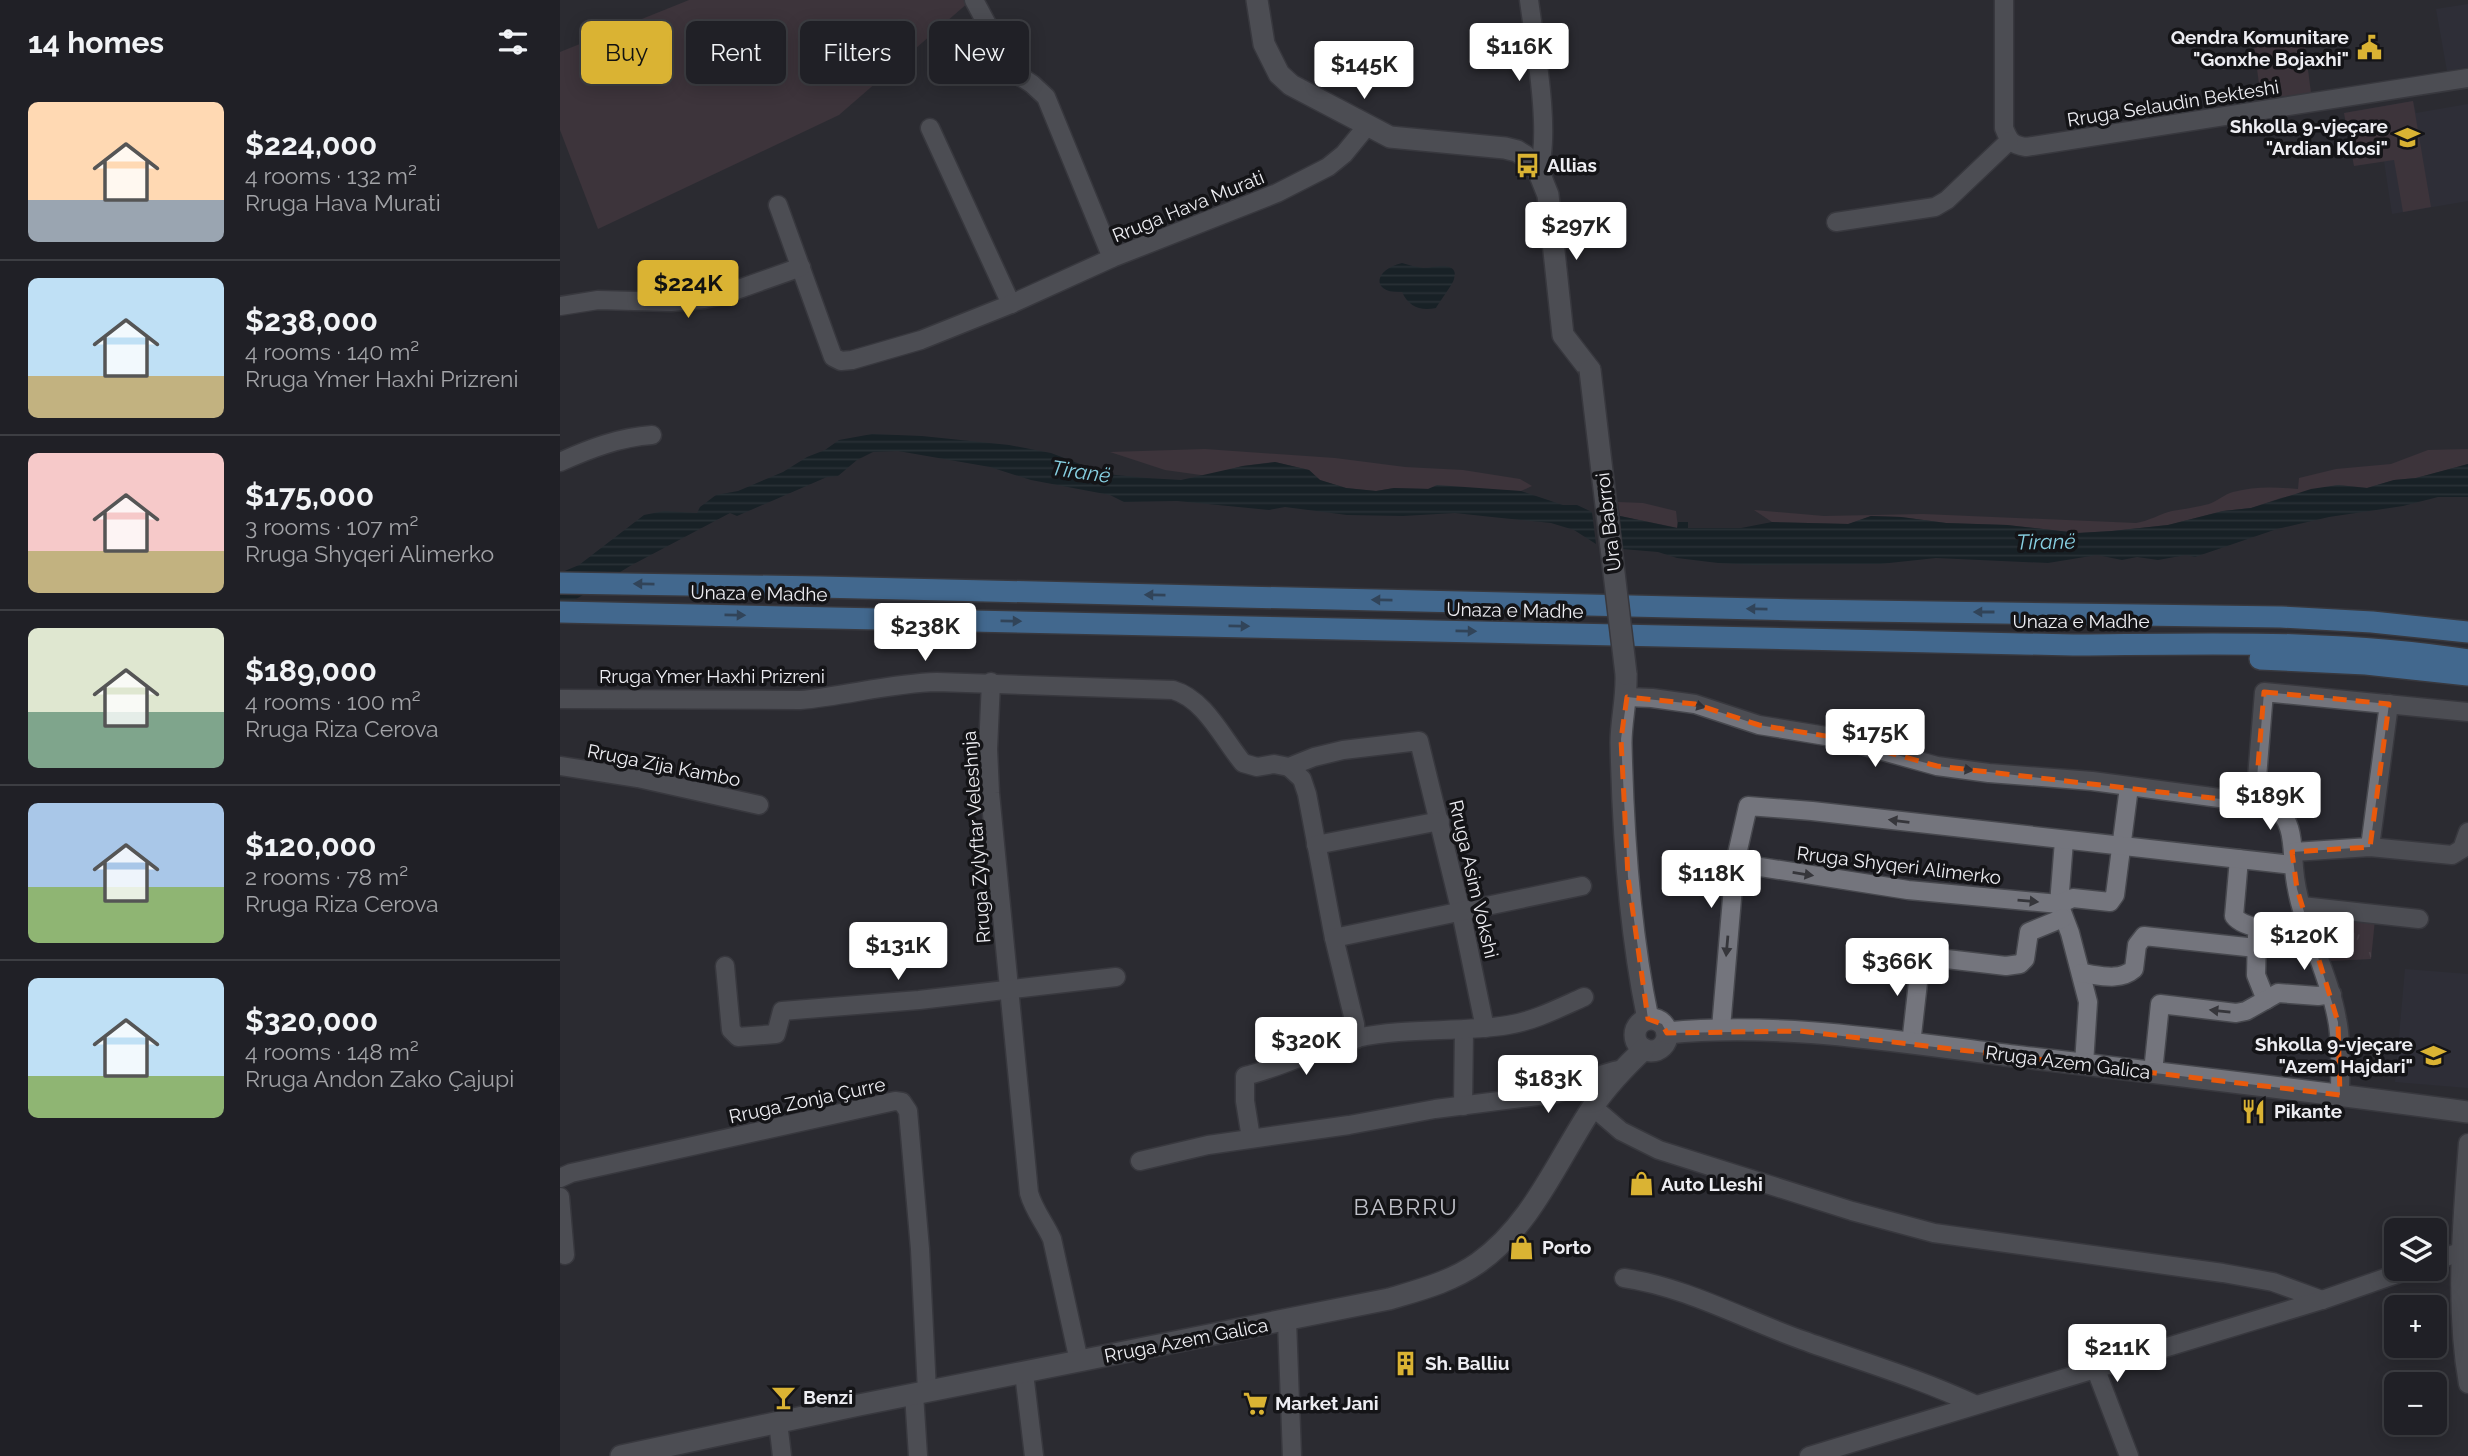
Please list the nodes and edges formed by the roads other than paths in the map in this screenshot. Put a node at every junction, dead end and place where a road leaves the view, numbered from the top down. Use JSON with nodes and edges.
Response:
{"nodes":[{"id":1,"x":974,"y":0,"type":"edge"},
{"id":2,"x":1257,"y":0,"type":"edge"},
{"id":3,"x":1529,"y":0,"type":"edge"},
{"id":4,"x":2004,"y":0,"type":"edge"},
{"id":5,"x":2468,"y":78,"type":"edge"},
{"id":6,"x":1367,"y":126,"type":"junction"},
{"id":7,"x":930,"y":128,"type":"dead end"},
{"id":8,"x":2009,"y":141,"type":"junction"},
{"id":9,"x":1538,"y":170,"type":"junction"},
{"id":10,"x":778,"y":205,"type":"dead end"},
{"id":11,"x":1836,"y":222,"type":"dead end"},
{"id":12,"x":1112,"y":258,"type":"junction"},
{"id":13,"x":802,"y":267,"type":"junction"},
{"id":14,"x":1011,"y":304,"type":"junction"},
{"id":15,"x":560,"y":306,"type":"edge"},
{"id":16,"x":652,"y":435,"type":"dead end"},
{"id":17,"x":560,"y":462,"type":"edge"},
{"id":18,"x":560,"y":583,"type":"edge"},
{"id":19,"x":560,"y":612,"type":"edge"},
{"id":20,"x":2066,"y":612,"type":"junction"},
{"id":21,"x":2468,"y":618,"type":"edge"},
{"id":22,"x":2468,"y":632,"type":"edge"},
{"id":23,"x":2073,"y":645,"type":"junction"},
{"id":24,"x":2468,"y":660,"type":"edge"},
{"id":25,"x":2468,"y":676,"type":"edge"},
{"id":26,"x":991,"y":682,"type":"junction"},
{"id":27,"x":1627,"y":697,"type":"junction"},
{"id":28,"x":560,"y":699,"type":"edge"},
{"id":29,"x":2389,"y":704,"type":"junction"},
{"id":30,"x":2468,"y":712,"type":"edge"},
{"id":31,"x":560,"y":766,"type":"edge"},
{"id":32,"x":1289,"y":767,"type":"junction"},
{"id":33,"x":2129,"y":786,"type":"junction"},
{"id":34,"x":2255,"y":803,"type":"junction"},
{"id":35,"x":759,"y":805,"type":"dead end"},
{"id":36,"x":1440,"y":821,"type":"junction"},
{"id":37,"x":2468,"y":832,"type":"edge"},
{"id":38,"x":2064,"y":841,"type":"junction"},
{"id":39,"x":1316,"y":845,"type":"junction"},
{"id":40,"x":2122,"y":846,"type":"junction"},
{"id":41,"x":2370,"y":847,"type":"junction"},
{"id":42,"x":2239,"y":859,"type":"junction"},
{"id":43,"x":2293,"y":859,"type":"junction"},
{"id":44,"x":1735,"y":863,"type":"junction"},
{"id":45,"x":1582,"y":886,"type":"dead end"},
{"id":46,"x":2302,"y":905,"type":"junction"},
{"id":47,"x":2061,"y":911,"type":"junction"},
{"id":48,"x":1461,"y":912,"type":"junction"},
{"id":49,"x":2419,"y":919,"type":"dead end"},
{"id":50,"x":2258,"y":928,"type":"junction"},
{"id":51,"x":2309,"y":931,"type":"junction"},
{"id":52,"x":1334,"y":938,"type":"junction"},
{"id":53,"x":2256,"y":948,"type":"junction"},
{"id":54,"x":725,"y":966,"type":"dead end"},
{"id":55,"x":2081,"y":973,"type":"junction"},
{"id":56,"x":1116,"y":977,"type":"dead end"},
{"id":57,"x":1008,"y":990,"type":"junction"},
{"id":58,"x":2332,"y":994,"type":"junction"},
{"id":59,"x":1584,"y":997,"type":"dead end"},
{"id":60,"x":2266,"y":1000,"type":"junction"},
{"id":61,"x":1648,"y":1019,"type":"junction"},
{"id":62,"x":1485,"y":1028,"type":"junction"},
{"id":63,"x":1721,"y":1028,"type":"junction"},
{"id":64,"x":1464,"y":1030,"type":"junction"},
{"id":65,"x":1667,"y":1033,"type":"junction"},
{"id":66,"x":1356,"y":1039,"type":"junction"},
{"id":67,"x":1911,"y":1044,"type":"junction"},
{"id":68,"x":1644,"y":1049,"type":"junction"},
{"id":69,"x":2084,"y":1064,"type":"junction"},
{"id":70,"x":1625,"y":1069,"type":"junction"},
{"id":71,"x":2153,"y":1072,"type":"junction"},
{"id":72,"x":2340,"y":1095,"type":"junction"},
{"id":73,"x":1463,"y":1107,"type":"junction"},
{"id":74,"x":1593,"y":1107,"type":"junction"},
{"id":75,"x":2468,"y":1112,"type":"edge"},
{"id":76,"x":1251,"y":1138,"type":"junction"},
{"id":77,"x":2468,"y":1143,"type":"edge"},
{"id":78,"x":1140,"y":1161,"type":"dead end"},
{"id":79,"x":560,"y":1178,"type":"edge"},
{"id":80,"x":560,"y":1197,"type":"edge"},
{"id":81,"x":2460,"y":1252,"type":"junction"},
{"id":82,"x":565,"y":1255,"type":"dead end"},
{"id":83,"x":2447,"y":1256,"type":"edge"},
{"id":84,"x":1624,"y":1278,"type":"dead end"},
{"id":85,"x":2384,"y":1278,"type":"edge"},
{"id":86,"x":2322,"y":1300,"type":"junction"},
{"id":87,"x":1287,"y":1321,"type":"junction"},
{"id":88,"x":1079,"y":1362,"type":"junction"},
{"id":89,"x":2096,"y":1370,"type":"junction"},
{"id":90,"x":1024,"y":1373,"type":"junction"},
{"id":91,"x":2467,"y":1376,"type":"edge"},
{"id":92,"x":920,"y":1392,"type":"junction"},
{"id":93,"x":1974,"y":1404,"type":"junction"},
{"id":94,"x":778,"y":1422,"type":"junction"},
{"id":95,"x":624,"y":1456,"type":"edge"},
{"id":96,"x":782,"y":1456,"type":"edge"},
{"id":97,"x":918,"y":1456,"type":"edge"},
{"id":98,"x":1034,"y":1456,"type":"edge"},
{"id":99,"x":1292,"y":1456,"type":"edge"},
{"id":100,"x":1809,"y":1456,"type":"edge"},
{"id":101,"x":2129,"y":1456,"type":"edge"}],
"edges":[{"from":1,"to":12,"type":"street"},
{"from":2,"to":6,"type":"main road"},
{"from":3,"to":9,"type":"street"},
{"from":4,"to":8,"type":"street"},
{"from":5,"to":8,"type":"street","name":"Rruga Selaudin Bekteshi"},
{"from":6,"to":9,"type":"main road"},
{"from":6,"to":12,"type":"street","name":"Rruga Hava Murati"},
{"from":7,"to":14,"type":"street"},
{"from":8,"to":11,"type":"street"},
{"from":9,"to":27,"type":"main road","name":"Ura Babrroi","bridge":true},
{"from":10,"to":13,"type":"street","name":"Rruga Hava Murati"},
{"from":12,"to":14,"type":"street","name":"Rruga Hava Murati"},
{"from":13,"to":14,"type":"street","name":"Rruga Hava Murati"},
{"from":13,"to":15,"type":"street"},
{"from":16,"to":17,"type":"street"},
{"from":20,"to":18,"type":"highway","name":"Unaza e Madhe","one_way":true},
{"from":19,"to":23,"type":"highway","name":"Unaza e Madhe","one_way":true},
{"from":20,"to":21,"type":"highway"},
{"from":20,"to":22,"type":"highway"},
{"from":23,"to":24,"type":"highway","name":"Unaza e Madhe"},
{"from":23,"to":25,"type":"highway"},
{"from":26,"to":28,"type":"street","name":"Rruga Ymer Haxhi Prizreni"},
{"from":26,"to":32,"type":"street","name":"Rruga Ymer Haxhi Prizreni"},
{"from":26,"to":57,"type":"street","name":"Rruga Zylyftar Veleshnja"},
{"from":27,"to":33,"type":"street","one_way":true},
{"from":27,"to":61,"type":"main road","name":"Ura Babrroi"},
{"from":29,"to":30,"type":"street"},
{"from":29,"to":34,"type":"street"},
{"from":29,"to":41,"type":"street"},
{"from":31,"to":35,"type":"street","name":"Rruga Zija Kambo"},
{"from":32,"to":36,"type":"street","name":"Rruga Asim Vokshi"},
{"from":32,"to":39,"type":"street"},
{"from":33,"to":34,"type":"street"},
{"from":33,"to":40,"type":"street","name":"Rruga Shyqeri Alimerko"},
{"from":34,"to":43,"type":"street"},
{"from":36,"to":39,"type":"street"},
{"from":36,"to":48,"type":"street","name":"Rruga Asim Vokshi"},
{"from":37,"to":41,"type":"street"},
{"from":38,"to":40,"type":"street"},
{"from":38,"to":44,"type":"street","one_way":true},
{"from":38,"to":47,"type":"street"},
{"from":39,"to":52,"type":"street"},
{"from":40,"to":42,"type":"street"},
{"from":40,"to":47,"type":"street","name":"Rruga Shyqeri Alimerko"},
{"from":41,"to":43,"type":"street"},
{"from":42,"to":43,"type":"street"},
{"from":42,"to":50,"type":"street"},
{"from":43,"to":46,"type":"street"},
{"from":44,"to":47,"type":"street","name":"Rruga Shyqeri Alimerko","one_way":true},
{"from":44,"to":63,"type":"street","one_way":true},
{"from":45,"to":48,"type":"street"},
{"from":46,"to":49,"type":"street"},
{"from":46,"to":51,"type":"street"},
{"from":47,"to":55,"type":"street"},
{"from":47,"to":67,"type":"street","name":"Rruga Shyqeri Alimerko"},
{"from":48,"to":52,"type":"street"},
{"from":48,"to":62,"type":"street","name":"Rruga Asim Vokshi"},
{"from":50,"to":51,"type":"street"},
{"from":50,"to":53,"type":"street"},
{"from":51,"to":58,"type":"street"},
{"from":52,"to":66,"type":"street"},
{"from":53,"to":55,"type":"street"},
{"from":53,"to":60,"type":"street"},
{"from":54,"to":57,"type":"street"},
{"from":55,"to":69,"type":"street"},
{"from":56,"to":57,"type":"street"},
{"from":57,"to":88,"type":"street","name":"Rruga Zylyftar Veleshnja"},
{"from":58,"to":60,"type":"street"},
{"from":58,"to":72,"type":"street"},
{"from":59,"to":62,"type":"street"},
{"from":60,"to":71,"type":"street","one_way":true},
{"from":61,"to":65,"type":"main road"},
{"from":61,"to":68,"type":"main road"},
{"from":62,"to":64,"type":"street"},
{"from":63,"to":65,"type":"main road","name":"Rruga Azem Galica"},
{"from":63,"to":67,"type":"main road","name":"Rruga Azem Galica"},
{"from":64,"to":66,"type":"street"},
{"from":64,"to":73,"type":"street"},
{"from":65,"to":68,"type":"main road"},
{"from":66,"to":76,"type":"street"},
{"from":67,"to":69,"type":"main road","name":"Rruga Azem Galica"},
{"from":68,"to":70,"type":"main road","name":"Rruga Azem Galica"},
{"from":69,"to":71,"type":"main road","name":"Rruga Azem Galica"},
{"from":70,"to":73,"type":"street"},
{"from":70,"to":74,"type":"main road","name":"Rruga Azem Galica"},
{"from":71,"to":72,"type":"main road","name":"Rruga Azem Galica"},
{"from":72,"to":75,"type":"main road","name":"Rruga Azem Galica"},
{"from":73,"to":76,"type":"street"},
{"from":74,"to":86,"type":"street"},
{"from":74,"to":87,"type":"main road","name":"Rruga Azem Galica"},
{"from":76,"to":78,"type":"street"},
{"from":77,"to":81,"type":"street"},
{"from":79,"to":92,"type":"street","name":"Rruga Zonja Çurre"},
{"from":80,"to":82,"type":"street"},
{"from":81,"to":83,"type":"street"},
{"from":81,"to":91,"type":"street"},
{"from":84,"to":93,"type":"street"},
{"from":85,"to":86,"type":"street"},
{"from":86,"to":89,"type":"street"},
{"from":87,"to":88,"type":"main road","name":"Rruga Azem Galica"},
{"from":87,"to":99,"type":"street"},
{"from":88,"to":90,"type":"main road","name":"Rruga Azem Galica"},
{"from":89,"to":93,"type":"street"},
{"from":89,"to":101,"type":"street"},
{"from":90,"to":92,"type":"main road","name":"Rruga Azem Galica"},
{"from":90,"to":98,"type":"street"},
{"from":92,"to":94,"type":"main road","name":"Rruga Azem Galica"},
{"from":92,"to":97,"type":"street"},
{"from":93,"to":100,"type":"street"},
{"from":94,"to":95,"type":"main road","name":"Rruga Azem Galica"},
{"from":94,"to":96,"type":"street"}]}
